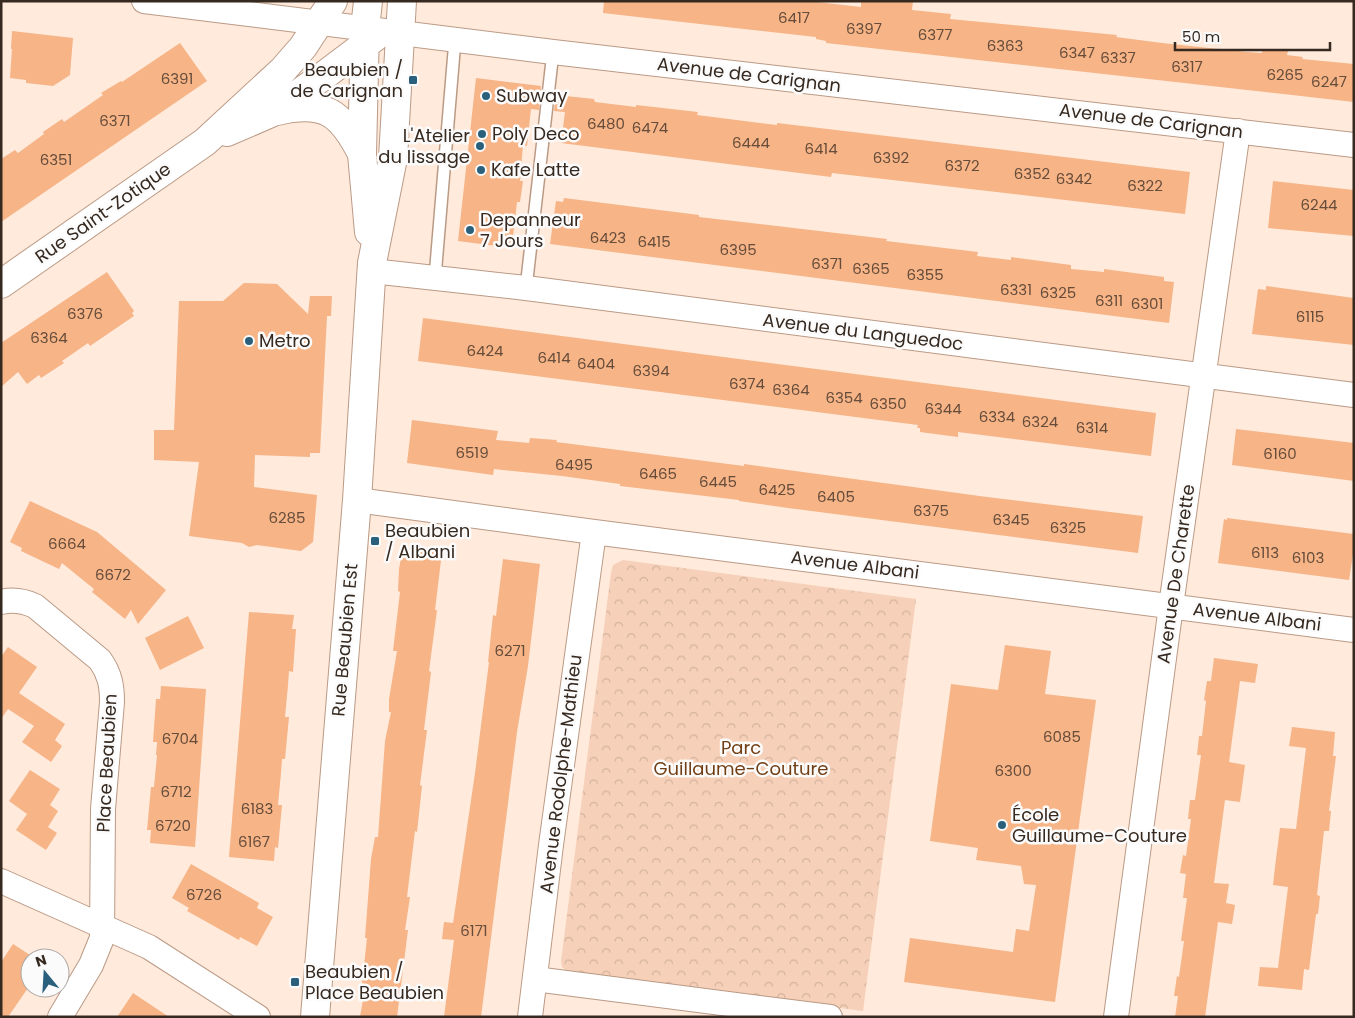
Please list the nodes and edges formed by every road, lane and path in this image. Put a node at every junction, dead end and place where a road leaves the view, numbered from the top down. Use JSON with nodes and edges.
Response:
{"nodes":[{"id":1,"x":144,"y":1,"type":"edge"},
{"id":2,"x":368,"y":1,"type":"edge"},
{"id":3,"x":234,"y":7,"type":"edge"},
{"id":4,"x":327,"y":12,"type":"edge"},
{"id":5,"x":386,"y":26,"type":"edge"},
{"id":6,"x":455,"y":40,"type":"junction"},
{"id":7,"x":553,"y":52,"type":"junction"},
{"id":8,"x":271,"y":113,"type":"junction"},
{"id":9,"x":1238,"y":132,"type":"junction"},
{"id":10,"x":206,"y":142,"type":"junction"},
{"id":11,"x":1354,"y":145,"type":"edge"},
{"id":12,"x":362,"y":154,"type":"junction"},
{"id":13,"x":372,"y":267,"type":"junction"},
{"id":14,"x":435,"y":277,"type":"junction"},
{"id":15,"x":1,"y":284,"type":"edge"},
{"id":16,"x":526,"y":288,"type":"junction"},
{"id":17,"x":1203,"y":376,"type":"junction"},
{"id":18,"x":1354,"y":395,"type":"edge"},
{"id":19,"x":357,"y":500,"type":"junction"},
{"id":20,"x":594,"y":532,"type":"junction"},
{"id":21,"x":1,"y":602,"type":"edge"},
{"id":22,"x":1171,"y":606,"type":"junction"},
{"id":23,"x":1354,"y":630,"type":"edge"},
{"id":24,"x":1,"y":880,"type":"edge"},
{"id":25,"x":103,"y":927,"type":"junction"},
{"id":26,"x":533,"y":996,"type":"edge"},
{"id":27,"x":60,"y":1017,"type":"edge"},
{"id":28,"x":258,"y":1017,"type":"edge"},
{"id":29,"x":315,"y":1017,"type":"edge"},
{"id":30,"x":718,"y":1017,"type":"edge"},
{"id":31,"x":830,"y":1017,"type":"edge"},
{"id":32,"x":1116,"y":1017,"type":"edge"}],
"edges":[{"from":1,"to":3,"type":"street","name":"Avenue de Carignan"},
{"from":2,"to":5,"type":"street","name":"Rue Beaubien Est"},
{"from":3,"to":4,"type":"street","name":"Avenue de Carignan"},
{"from":4,"to":5,"type":"street","name":"Avenue de Carignan"},
{"from":4,"to":10,"type":"street","name":"Rue Saint-Zotique"},
{"from":5,"to":6,"type":"street","name":"Avenue de Carignan"},
{"from":5,"to":8,"type":"street","name":"Rue Saint-Zotique"},
{"from":5,"to":12,"type":"street","name":"Rue Beaubien Est"},
{"from":5,"to":13,"type":"street","name":"Rue Beaubien Est"},
{"from":6,"to":7,"type":"street","name":"Avenue de Carignan"},
{"from":6,"to":14,"type":"lane"},
{"from":7,"to":9,"type":"street","name":"Avenue de Carignan"},
{"from":7,"to":16,"type":"lane"},
{"from":8,"to":10,"type":"street","name":"Rue Saint-Zotique"},
{"from":8,"to":12,"type":"street"},
{"from":9,"to":11,"type":"street","name":"Avenue de Carignan"},
{"from":9,"to":17,"type":"street","name":"Avenue De Charette"},
{"from":10,"to":15,"type":"street","name":"Rue Saint-Zotique"},
{"from":12,"to":13,"type":"street","name":"Rue Beaubien Est"},
{"from":13,"to":14,"type":"street","name":"Avenue du Languedoc"},
{"from":13,"to":19,"type":"street","name":"Rue Beaubien Est"},
{"from":14,"to":16,"type":"street","name":"Avenue du Languedoc"},
{"from":16,"to":17,"type":"street","name":"Avenue du Languedoc"},
{"from":17,"to":18,"type":"street","name":"Avenue du Languedoc"},
{"from":17,"to":22,"type":"street","name":"Avenue De Charette"},
{"from":19,"to":20,"type":"street","name":"Avenue Albani"},
{"from":19,"to":29,"type":"street","name":"Rue Beaubien Est"},
{"from":20,"to":22,"type":"street","name":"Avenue Albani"},
{"from":20,"to":26,"type":"street","name":"Avenue Rodolphe-Mathieu"},
{"from":21,"to":25,"type":"street","name":"Place Beaubien"},
{"from":22,"to":23,"type":"street","name":"Avenue Albani"},
{"from":22,"to":32,"type":"street","name":"Avenue De Charette"},
{"from":24,"to":25,"type":"street"},
{"from":25,"to":27,"type":"street","name":"Place Beaubien"},
{"from":25,"to":28,"type":"street"},
{"from":26,"to":30,"type":"street"},
{"from":26,"to":31,"type":"street"}]}
